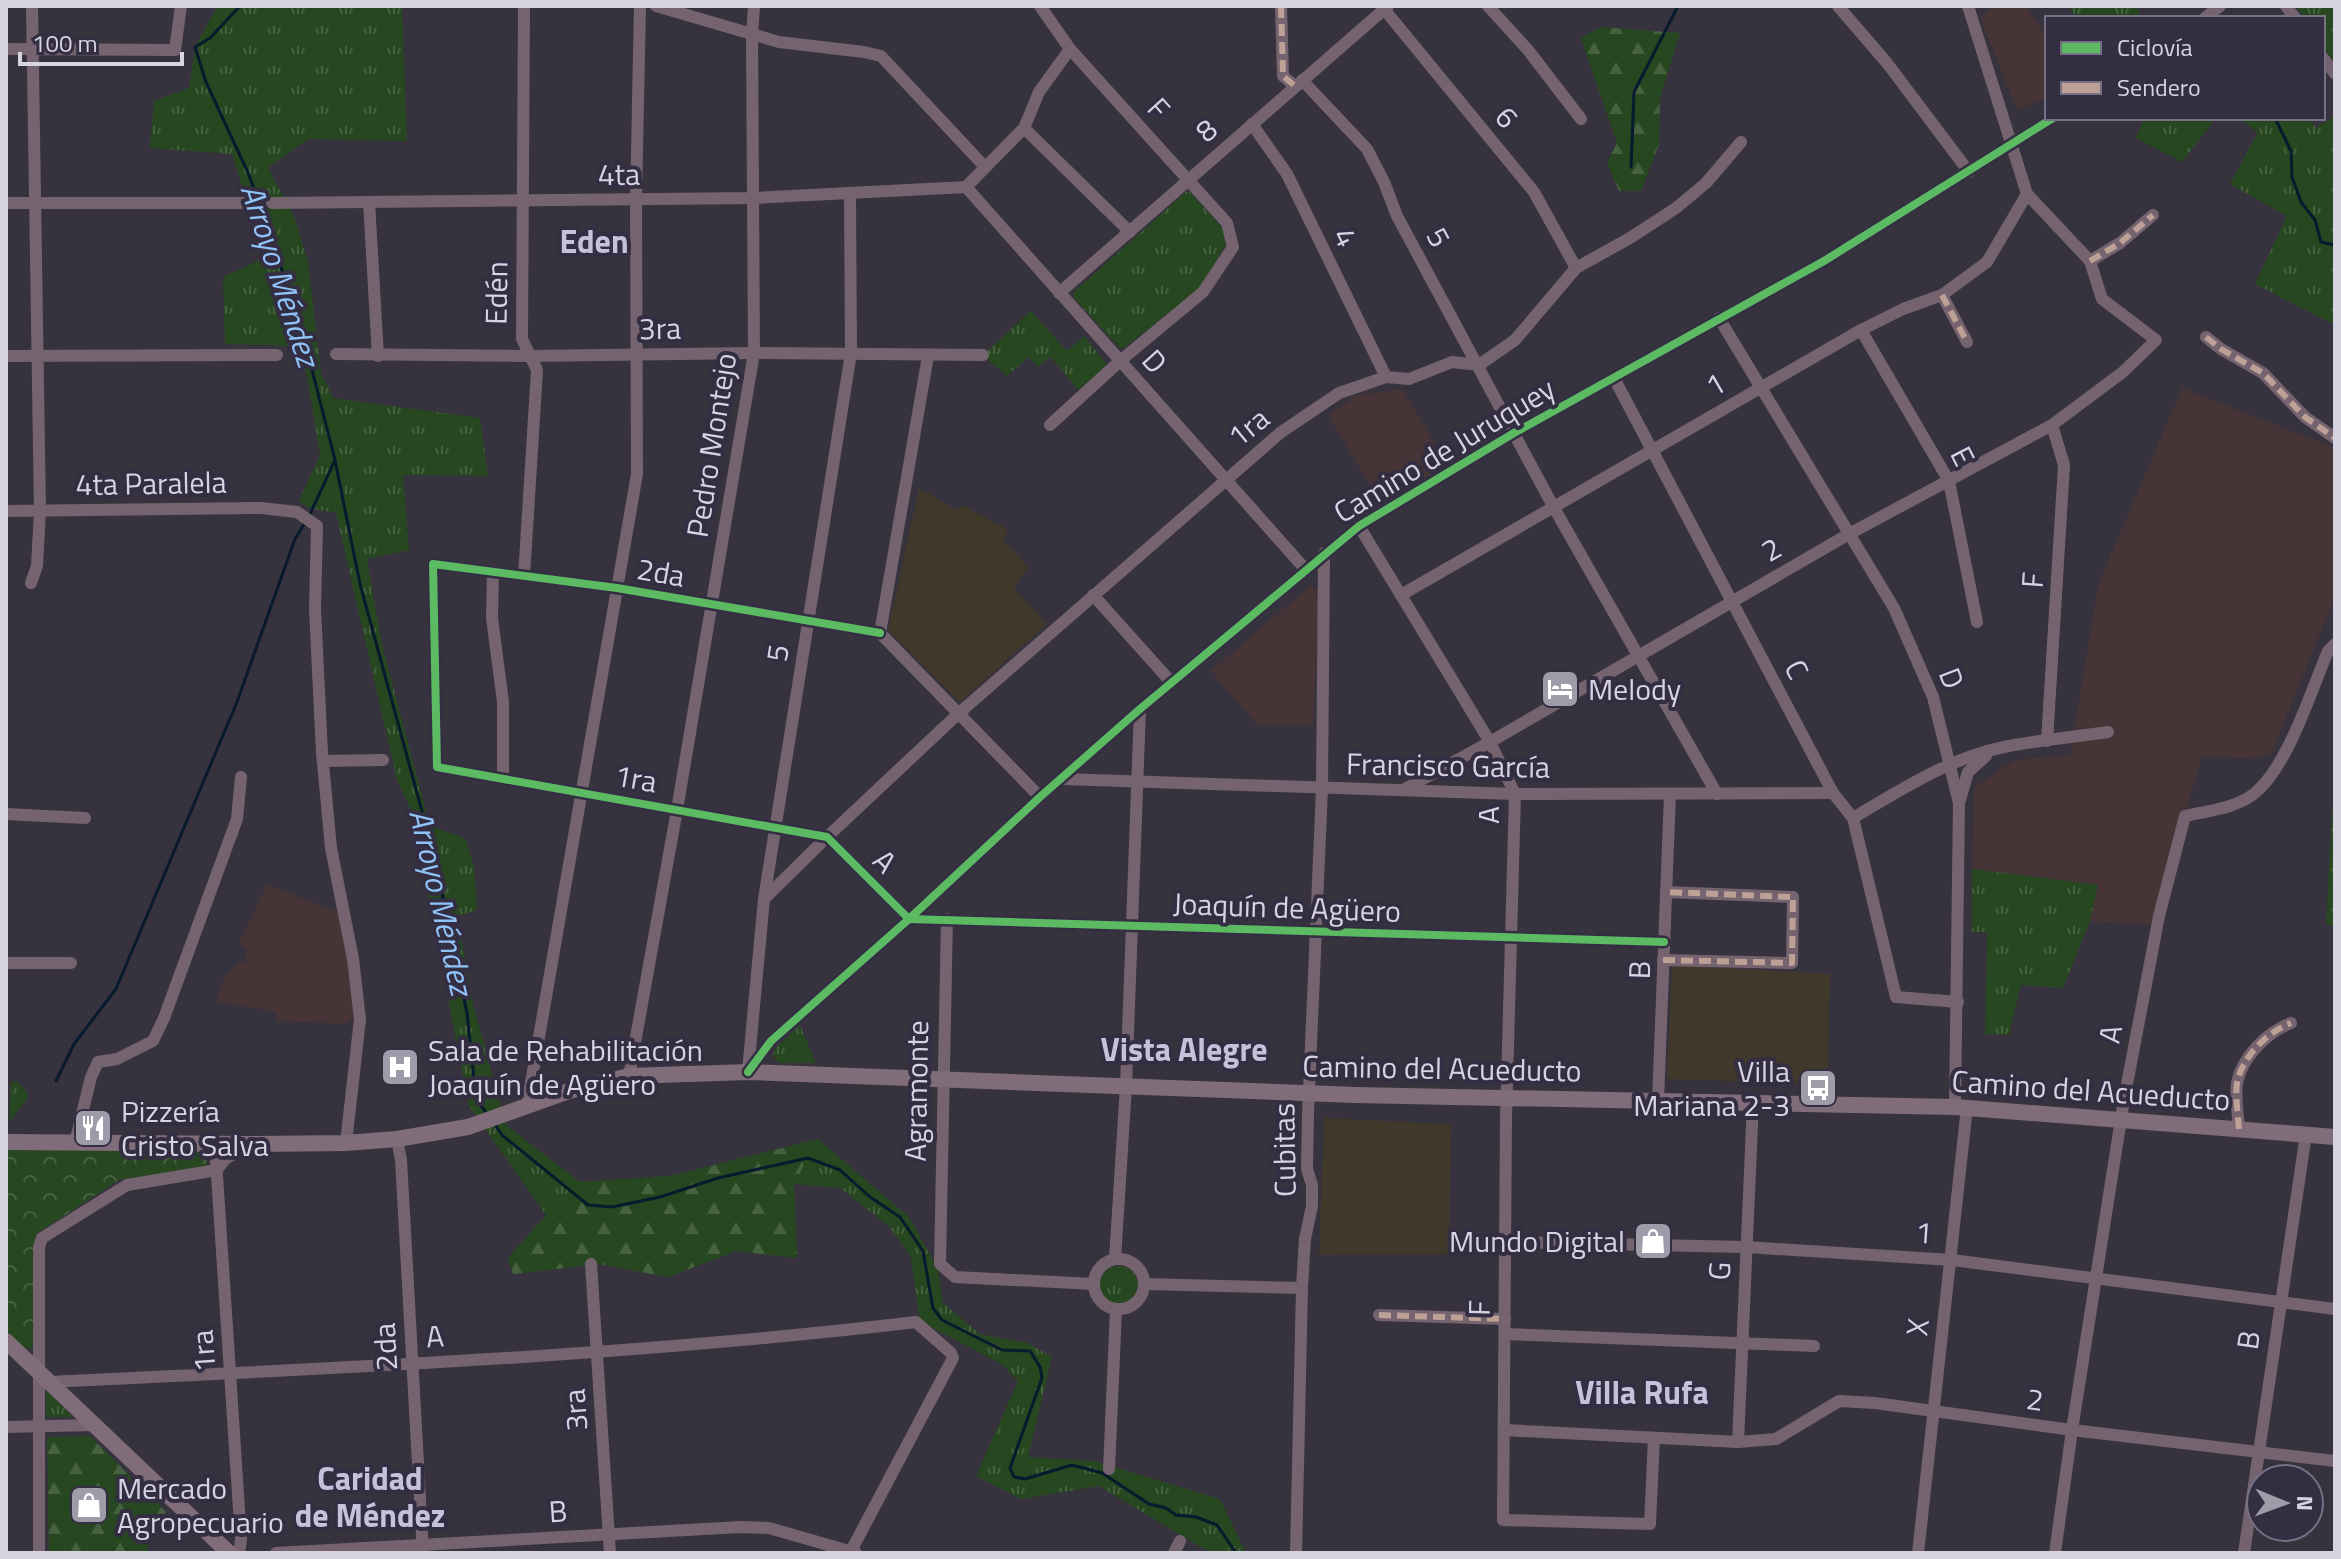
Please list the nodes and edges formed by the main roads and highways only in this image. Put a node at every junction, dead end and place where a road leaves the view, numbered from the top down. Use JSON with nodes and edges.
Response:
{"nodes":[{"id":1,"x":2335,"y":1137,"type":"edge"},
{"id":2,"x":6,"y":1142,"type":"edge"},
{"id":3,"x":6,"y":1341,"type":"edge"},
{"id":4,"x":229,"y":1553,"type":"edge"}],
"edges":[{"from":1,"to":2,"type":"main road","name":"Camino del Acueducto"},
{"from":3,"to":4,"type":"main road"}]}
